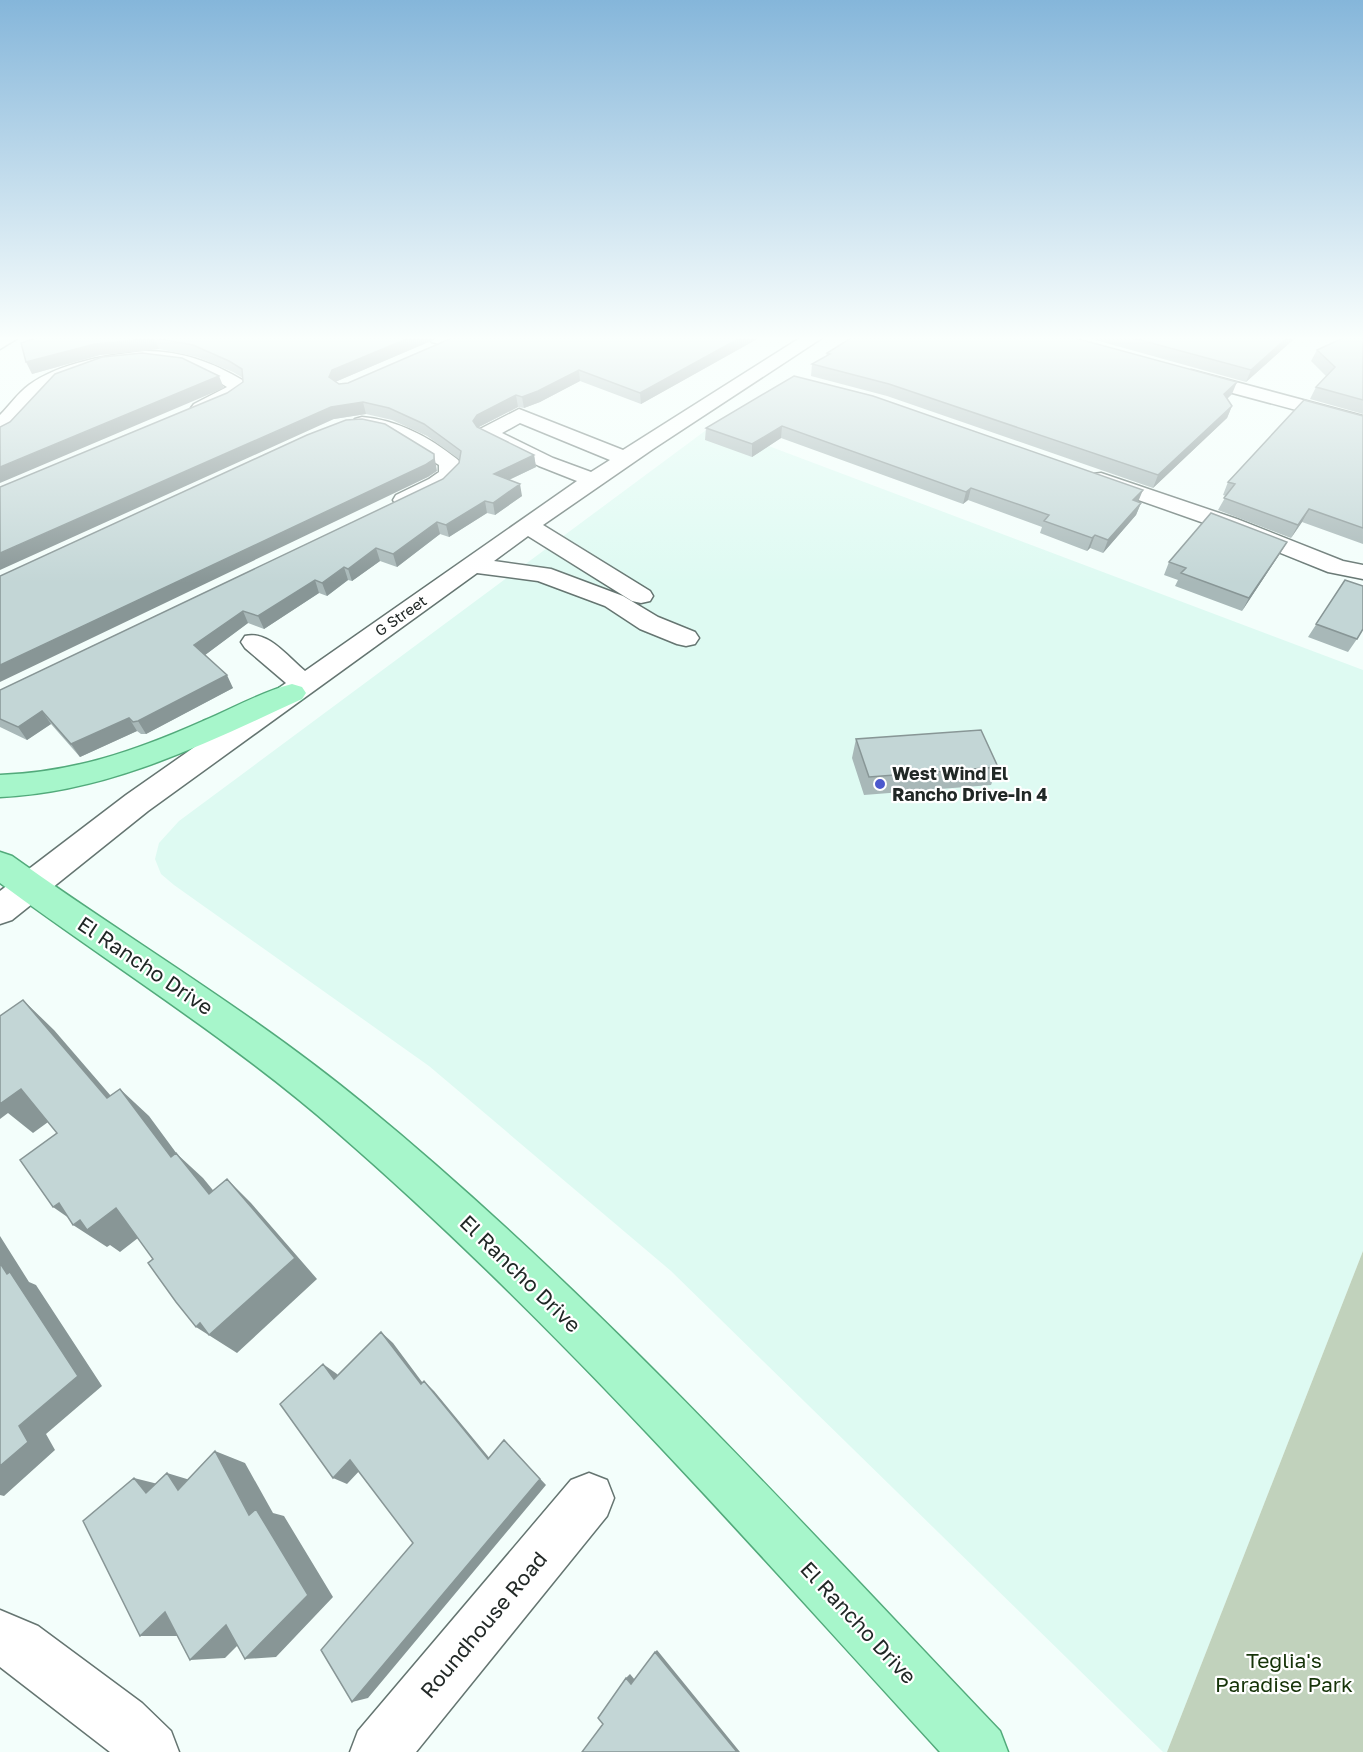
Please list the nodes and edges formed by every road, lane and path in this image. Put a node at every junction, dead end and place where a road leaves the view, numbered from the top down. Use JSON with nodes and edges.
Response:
{"nodes":[{"id":1,"x":512,"y":420,"type":"edge"},
{"id":2,"x":528,"y":420,"type":"edge"},
{"id":3,"x":683,"y":420,"type":"edge"},
{"id":4,"x":340,"y":427,"type":"edge"},
{"id":5,"x":624,"y":458,"type":"junction"},
{"id":6,"x":1083,"y":473,"type":"edge"},
{"id":7,"x":593,"y":480,"type":"junction"},
{"id":8,"x":384,"y":510,"type":"edge"},
{"id":9,"x":528,"y":526,"type":"junction"},
{"id":10,"x":472,"y":565,"type":"junction"},
{"id":11,"x":1363,"y":572,"type":"edge"},
{"id":12,"x":254,"y":642,"type":"dead end"},
{"id":13,"x":298,"y":689,"type":"junction"},
{"id":14,"x":0,"y":786,"type":"edge"},
{"id":15,"x":10,"y":887,"type":"edge"},
{"id":16,"x":589,"y":1498,"type":"dead end"},
{"id":17,"x":0,"y":1637,"type":"edge"},
{"id":18,"x":150,"y":1752,"type":"edge"},
{"id":19,"x":379,"y":1752,"type":"edge"},
{"id":20,"x":979,"y":1752,"type":"edge"}],
"edges":[{"from":1,"to":7,"type":"street"},
{"from":2,"to":5,"type":"street"},
{"from":3,"to":5,"type":"street","name":"G Street"},
{"from":4,"to":8,"type":"street"},
{"from":5,"to":7,"type":"street","name":"G Street"},
{"from":6,"to":11,"type":"street"},
{"from":7,"to":9,"type":"street","name":"G Street"},
{"from":9,"to":10,"type":"street","name":"G Street"},
{"from":9,"to":10,"type":"street"},
{"from":10,"to":13,"type":"street","name":"G Street"},
{"from":12,"to":13,"type":"street"},
{"from":13,"to":14,"type":"main road"},
{"from":13,"to":15,"type":"street","name":"G Street"},
{"from":15,"to":20,"type":"main road","name":"El Rancho Drive"},
{"from":16,"to":19,"type":"street","name":"Roundhouse Road"},
{"from":17,"to":18,"type":"street"}]}
